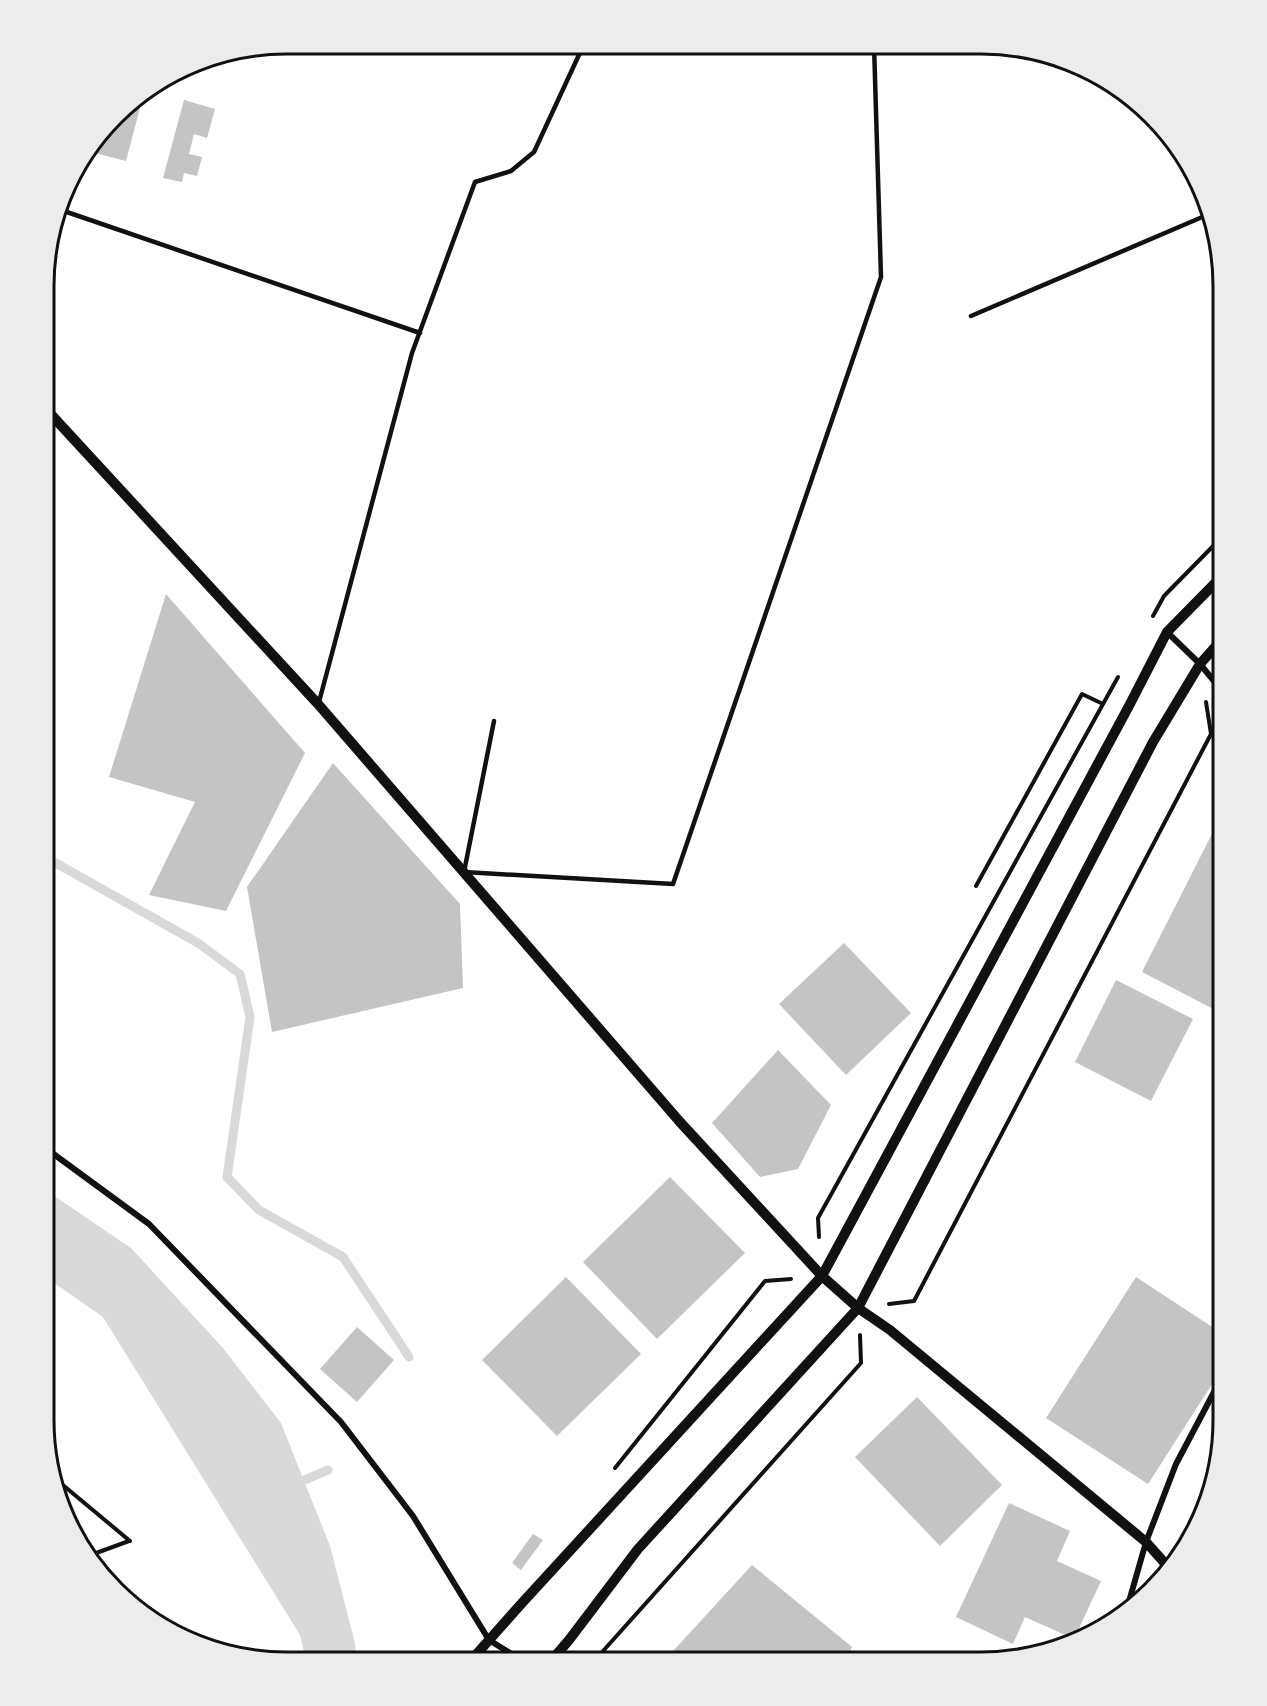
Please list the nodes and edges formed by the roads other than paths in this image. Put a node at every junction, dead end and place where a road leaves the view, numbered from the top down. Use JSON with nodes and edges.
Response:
{"nodes":[{"id":1,"x":579,"y":54,"type":"edge"},
{"id":2,"x":874,"y":54,"type":"edge"},
{"id":3,"x":66,"y":212,"type":"edge"},
{"id":4,"x":1203,"y":217,"type":"edge"},
{"id":5,"x":971,"y":316,"type":"dead end"},
{"id":6,"x":420,"y":333,"type":"junction"},
{"id":7,"x":54,"y":418,"type":"edge"},
{"id":8,"x":1213,"y":584,"type":"edge"},
{"id":9,"x":1167,"y":632,"type":"junction"},
{"id":10,"x":1213,"y":649,"type":"edge"},
{"id":11,"x":1200,"y":664,"type":"junction"},
{"id":12,"x":1213,"y":680,"type":"edge"},
{"id":13,"x":318,"y":704,"type":"junction"},
{"id":14,"x":494,"y":721,"type":"dead end"},
{"id":15,"x":464,"y":872,"type":"junction"},
{"id":16,"x":54,"y":1154,"type":"edge"},
{"id":17,"x":822,"y":1276,"type":"junction"},
{"id":18,"x":858,"y":1308,"type":"junction"},
{"id":19,"x":1213,"y":1394,"type":"edge"},
{"id":20,"x":1146,"y":1542,"type":"junction"},
{"id":21,"x":1164,"y":1562,"type":"edge"},
{"id":22,"x":1130,"y":1597,"type":"edge"},
{"id":23,"x":489,"y":1640,"type":"junction"},
{"id":24,"x":477,"y":1652,"type":"edge"},
{"id":25,"x":508,"y":1652,"type":"edge"},
{"id":26,"x":559,"y":1652,"type":"edge"}],
"edges":[{"from":1,"to":6,"type":"lane"},
{"from":2,"to":15,"type":"lane"},
{"from":3,"to":6,"type":"lane"},
{"from":4,"to":5,"type":"lane"},
{"from":6,"to":13,"type":"lane"},
{"from":7,"to":13,"type":"street"},
{"from":8,"to":9,"type":"street"},
{"from":9,"to":11,"type":"street"},
{"from":9,"to":17,"type":"street"},
{"from":10,"to":11,"type":"street"},
{"from":11,"to":12,"type":"street"},
{"from":11,"to":18,"type":"street"},
{"from":13,"to":15,"type":"street"},
{"from":14,"to":15,"type":"lane"},
{"from":15,"to":17,"type":"street"},
{"from":16,"to":23,"type":"street"},
{"from":17,"to":18,"type":"street"},
{"from":17,"to":23,"type":"street"},
{"from":18,"to":20,"type":"street"},
{"from":18,"to":26,"type":"street"},
{"from":19,"to":20,"type":"street"},
{"from":20,"to":21,"type":"street"},
{"from":20,"to":22,"type":"street"},
{"from":23,"to":24,"type":"street"},
{"from":23,"to":25,"type":"street"}]}
